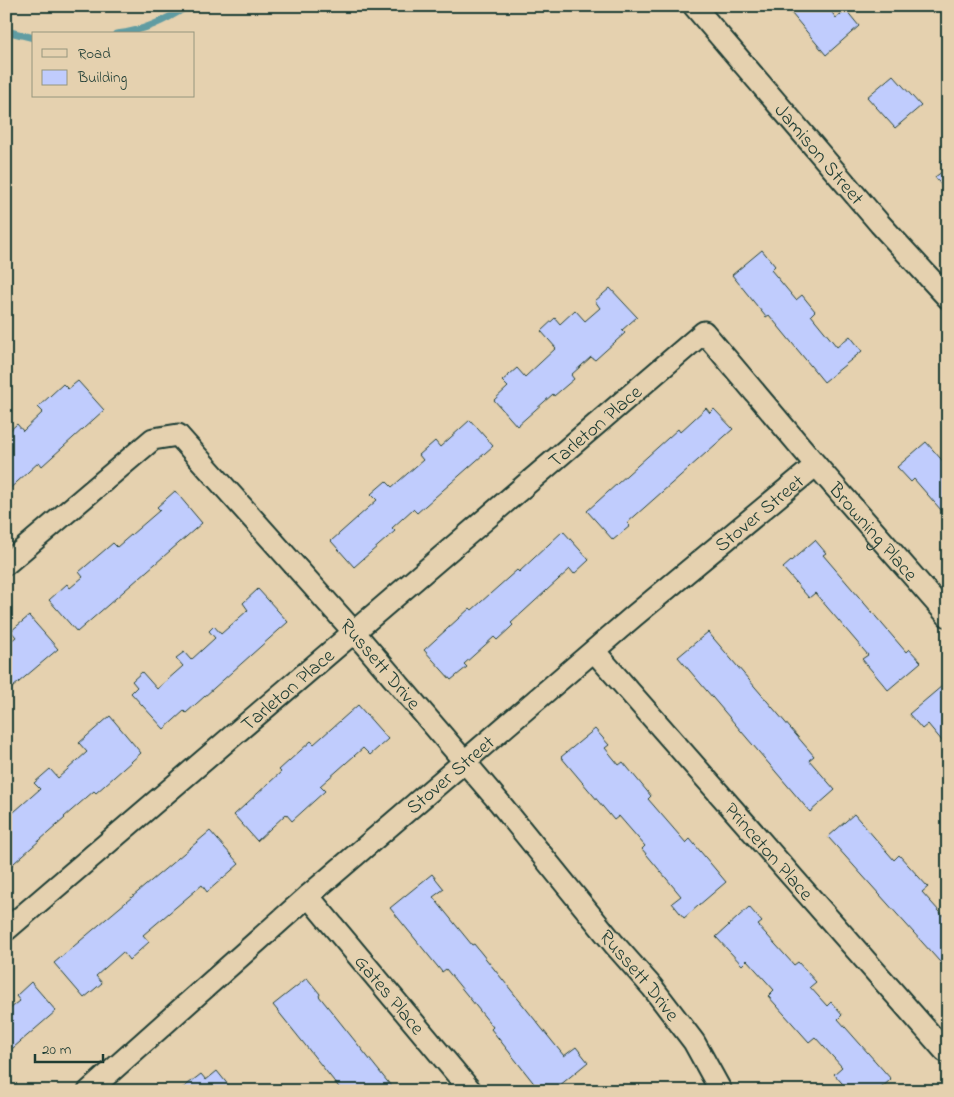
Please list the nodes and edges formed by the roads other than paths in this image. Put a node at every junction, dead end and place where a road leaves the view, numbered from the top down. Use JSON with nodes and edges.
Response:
{"nodes":[{"id":1,"x":694,"y":6,"type":"edge"},
{"id":2,"x":948,"y":298,"type":"edge"},
{"id":3,"x":704,"y":332,"type":"joint"},
{"id":4,"x":816,"y":465,"type":"junction"},
{"id":5,"x":6,"y":564,"type":"edge"},
{"id":6,"x":948,"y":616,"type":"edge"},
{"id":7,"x":354,"y":632,"type":"junction"},
{"id":8,"x":594,"y":651,"type":"junction"},
{"id":9,"x":466,"y":762,"type":"junction"},
{"id":10,"x":308,"y":896,"type":"junction"},
{"id":11,"x":6,"y":930,"type":"edge"},
{"id":12,"x":945,"y":1051,"type":"dead end"},
{"id":13,"x":709,"y":1070,"type":"junction"},
{"id":14,"x":89,"y":1091,"type":"edge"},
{"id":15,"x":471,"y":1091,"type":"edge"},
{"id":16,"x":721,"y":1091,"type":"edge"},
{"id":17,"x":733,"y":1091,"type":"edge"}],
"edges":[{"from":1,"to":2,"type":"street","name":"Jamison Street"},
{"from":3,"to":4,"type":"street","name":"Browning Place"},
{"from":3,"to":7,"type":"street","name":"Tarleton Place"},
{"from":4,"to":6,"type":"street","name":"Browning Place"},
{"from":4,"to":8,"type":"street","name":"Stover Street"},
{"from":5,"to":7,"type":"street","name":"Russett Drive"},
{"from":7,"to":9,"type":"street","name":"Russett Drive"},
{"from":7,"to":11,"type":"street","name":"Tarleton Place"},
{"from":8,"to":9,"type":"street","name":"Stover Street"},
{"from":8,"to":12,"type":"street","name":"Princeton Place"},
{"from":9,"to":10,"type":"street","name":"Stover Street"},
{"from":9,"to":13,"type":"street","name":"Russett Drive"},
{"from":10,"to":14,"type":"street","name":"Stover Street"},
{"from":10,"to":15,"type":"street","name":"Gates Place"},
{"from":13,"to":16,"type":"street","name":"Russett Drive"},
{"from":13,"to":17,"type":"street","name":"Russett Drive"}]}
